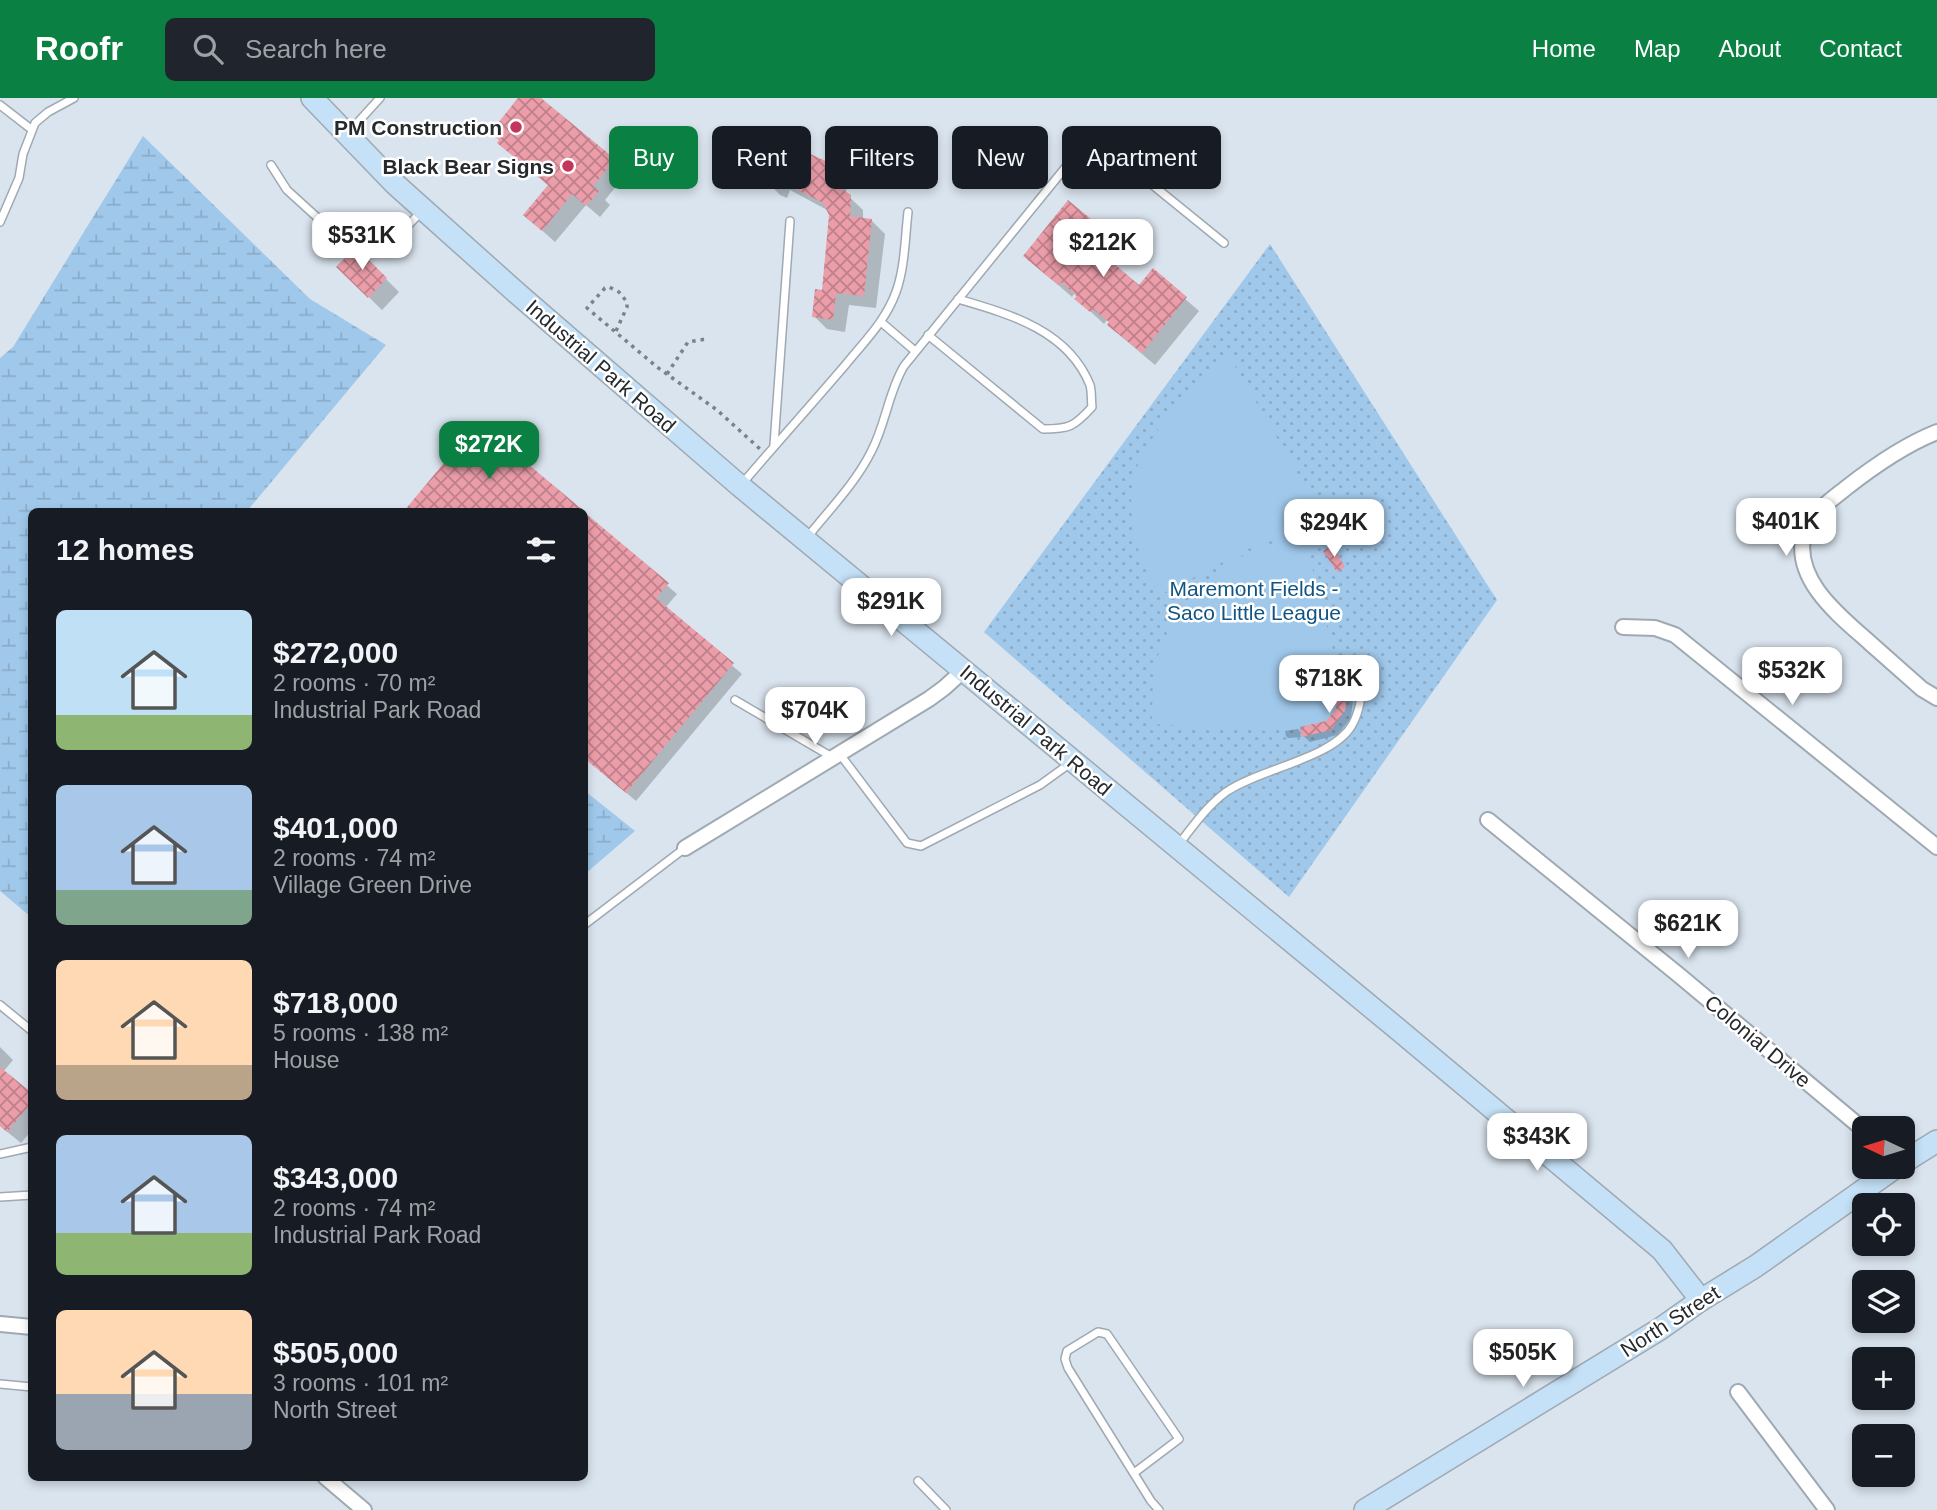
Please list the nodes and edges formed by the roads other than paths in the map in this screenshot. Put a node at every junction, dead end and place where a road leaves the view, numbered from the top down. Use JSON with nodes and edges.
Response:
{"nodes":[{"id":1,"x":74,"y":98,"type":"edge"},
{"id":2,"x":312,"y":98,"type":"edge"},
{"id":3,"x":380,"y":98,"type":"edge"},
{"id":4,"x":0,"y":105,"type":"edge"},
{"id":5,"x":32,"y":129,"type":"junction"},
{"id":6,"x":346,"y":135,"type":"junction"},
{"id":7,"x":271,"y":165,"type":"dead end"},
{"id":8,"x":424,"y":209,"type":"junction"},
{"id":9,"x":908,"y":212,"type":"dead end"},
{"id":10,"x":790,"y":221,"type":"dead end"},
{"id":11,"x":0,"y":222,"type":"edge"},
{"id":12,"x":1224,"y":243,"type":"dead end"},
{"id":13,"x":958,"y":299,"type":"junction"},
{"id":14,"x":881,"y":322,"type":"junction"},
{"id":15,"x":928,"y":335,"type":"junction"},
{"id":16,"x":915,"y":351,"type":"junction"},
{"id":17,"x":1937,"y":432,"type":"edge"},
{"id":18,"x":774,"y":445,"type":"junction"},
{"id":19,"x":740,"y":486,"type":"junction"},
{"id":20,"x":806,"y":540,"type":"junction"},
{"id":21,"x":1623,"y":627,"type":"dead end"},
{"id":22,"x":1364,"y":667,"type":"dead end"},
{"id":23,"x":964,"y":670,"type":"junction"},
{"id":24,"x":1937,"y":698,"type":"edge"},
{"id":25,"x":735,"y":700,"type":"dead end"},
{"id":26,"x":836,"y":755,"type":"junction"},
{"id":27,"x":1073,"y":761,"type":"junction"},
{"id":28,"x":1488,"y":820,"type":"dead end"},
{"id":29,"x":1937,"y":847,"type":"edge"},
{"id":30,"x":684,"y":848,"type":"joint"},
{"id":31,"x":1177,"y":848,"type":"junction"},
{"id":32,"x":588,"y":922,"type":"edge"},
{"id":33,"x":0,"y":1005,"type":"edge"},
{"id":34,"x":28,"y":1028,"type":"edge"},
{"id":35,"x":1852,"y":1120,"type":"edge"},
{"id":36,"x":1937,"y":1141,"type":"edge"},
{"id":37,"x":28,"y":1148,"type":"edge"},
{"id":38,"x":0,"y":1154,"type":"edge"},
{"id":39,"x":1915,"y":1155,"type":"edge"},
{"id":40,"x":1878,"y":1180,"type":"edge"},
{"id":41,"x":28,"y":1195,"type":"edge"},
{"id":42,"x":0,"y":1197,"type":"edge"},
{"id":43,"x":1701,"y":1300,"type":"junction"},
{"id":44,"x":0,"y":1324,"type":"edge"},
{"id":45,"x":28,"y":1327,"type":"edge"},
{"id":46,"x":0,"y":1384,"type":"edge"},
{"id":47,"x":28,"y":1387,"type":"edge"},
{"id":48,"x":1738,"y":1392,"type":"dead end"},
{"id":49,"x":1134,"y":1473,"type":"junction"},
{"id":50,"x":330,"y":1481,"type":"edge"},
{"id":51,"x":918,"y":1481,"type":"dead end"},
{"id":52,"x":364,"y":1510,"type":"edge"},
{"id":53,"x":946,"y":1510,"type":"edge"},
{"id":54,"x":1159,"y":1510,"type":"edge"},
{"id":55,"x":1365,"y":1510,"type":"edge"},
{"id":56,"x":1828,"y":1510,"type":"edge"}],
"edges":[{"from":1,"to":5,"type":"lane"},
{"from":2,"to":6,"type":"main road","name":"Industrial Park Road"},
{"from":3,"to":6,"type":"lane"},
{"from":4,"to":5,"type":"lane"},
{"from":5,"to":11,"type":"lane"},
{"from":6,"to":8,"type":"main road","name":"Industrial Park Road"},
{"from":7,"to":8,"type":"lane"},
{"from":8,"to":19,"type":"main road","name":"Industrial Park Road"},
{"from":9,"to":14,"type":"lane"},
{"from":10,"to":18,"type":"lane"},
{"from":12,"to":13,"type":"lane"},
{"from":13,"to":15,"type":"lane"},
{"from":13,"to":15,"type":"lane"},
{"from":14,"to":16,"type":"lane"},
{"from":14,"to":18,"type":"lane"},
{"from":15,"to":16,"type":"lane"},
{"from":16,"to":20,"type":"lane"},
{"from":17,"to":24,"type":"street"},
{"from":18,"to":19,"type":"lane"},
{"from":19,"to":20,"type":"main road","name":"Industrial Park Road"},
{"from":20,"to":23,"type":"main road","name":"Industrial Park Road"},
{"from":21,"to":29,"type":"street"},
{"from":22,"to":31,"type":"lane"},
{"from":23,"to":26,"type":"street"},
{"from":23,"to":27,"type":"main road","name":"Industrial Park Road"},
{"from":25,"to":26,"type":"lane"},
{"from":26,"to":27,"type":"lane"},
{"from":26,"to":30,"type":"street"},
{"from":27,"to":31,"type":"main road","name":"Industrial Park Road"},
{"from":28,"to":35,"type":"street","name":"Colonial Drive"},
{"from":30,"to":32,"type":"lane"},
{"from":31,"to":43,"type":"main road","name":"Industrial Park Road"},
{"from":33,"to":34,"type":"lane"},
{"from":36,"to":39,"type":"main road"},
{"from":37,"to":38,"type":"lane"},
{"from":40,"to":43,"type":"main road","name":"North Street"},
{"from":41,"to":42,"type":"lane"},
{"from":43,"to":55,"type":"main road","name":"North Street"},
{"from":44,"to":45,"type":"street"},
{"from":46,"to":47,"type":"lane"},
{"from":48,"to":56,"type":"street"},
{"from":49,"to":49,"type":"lane"},
{"from":49,"to":54,"type":"lane"},
{"from":50,"to":52,"type":"street"},
{"from":51,"to":53,"type":"lane"}]}
